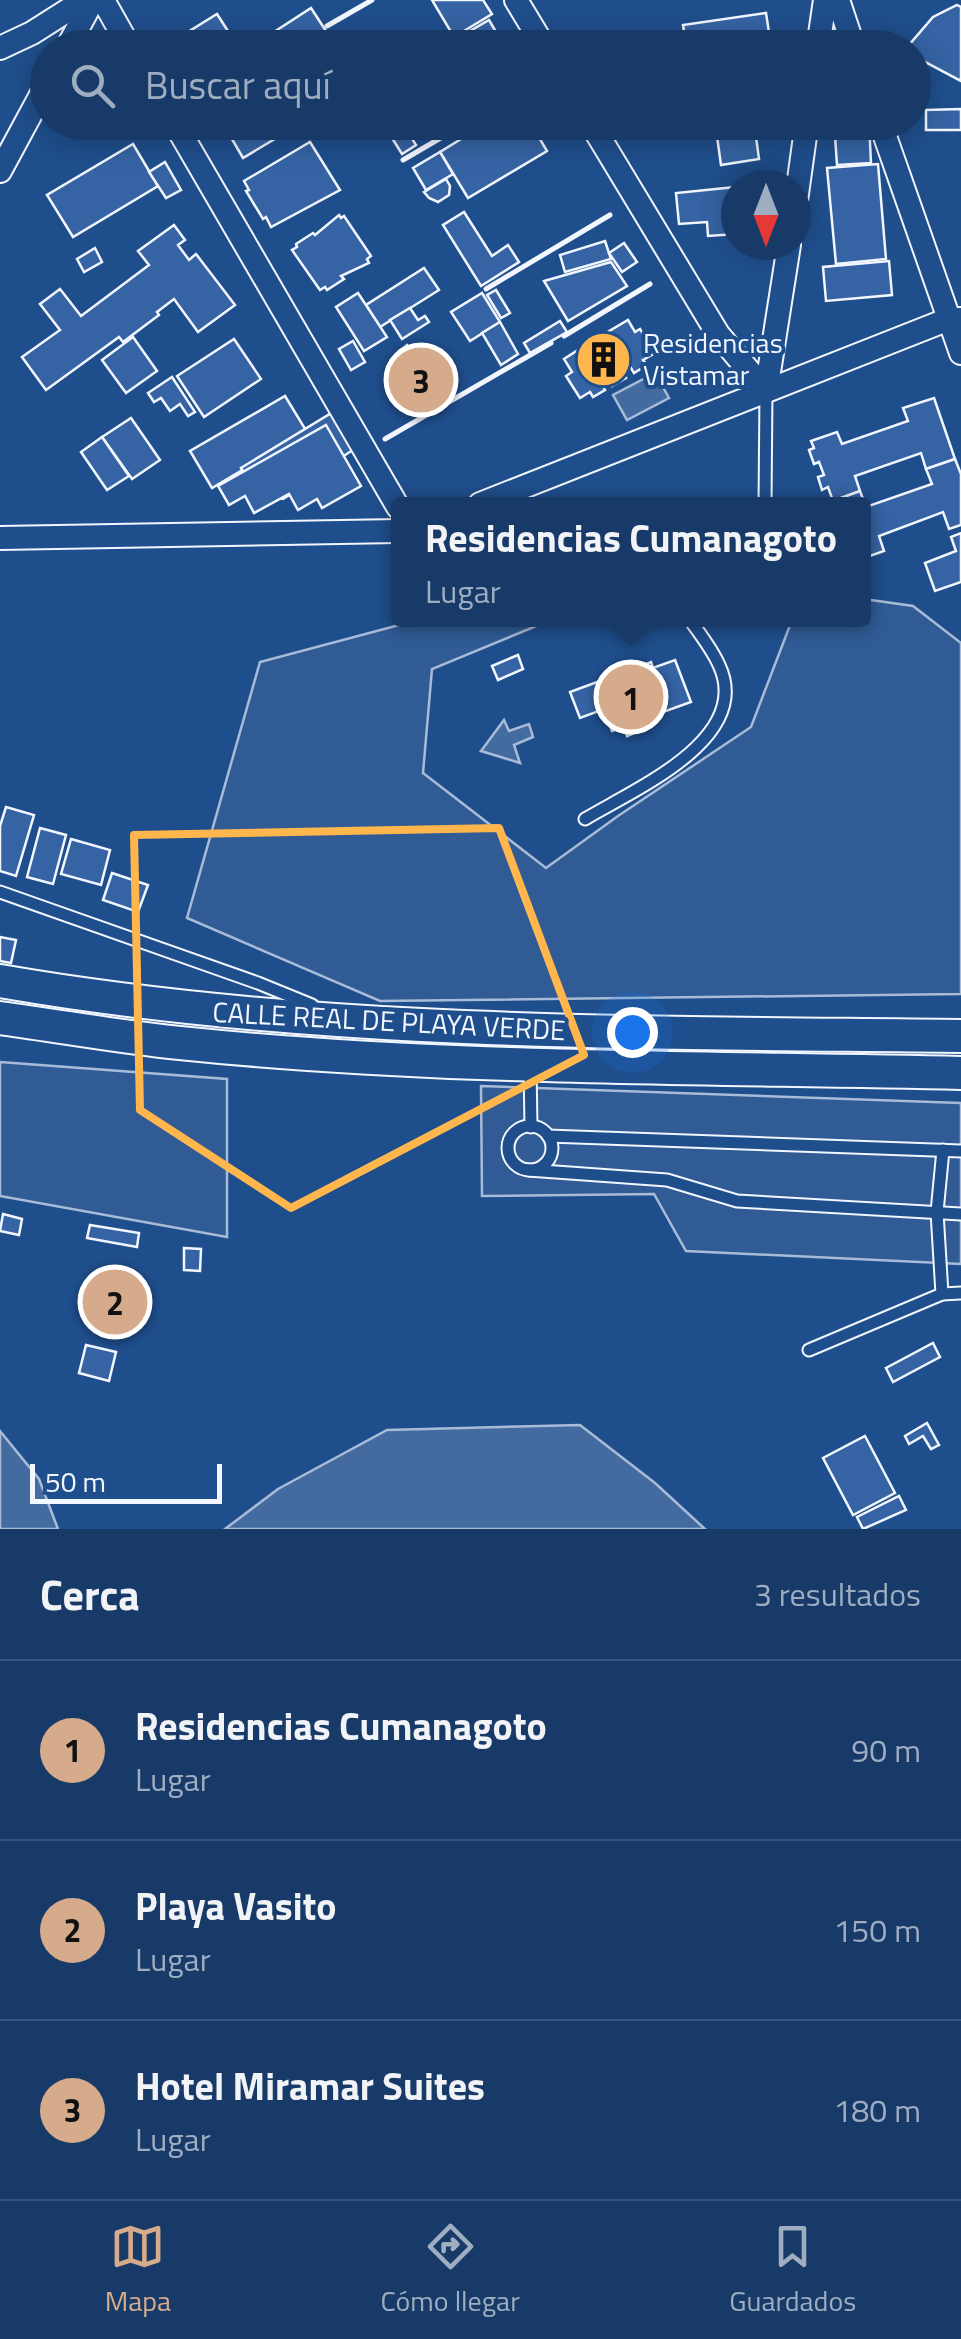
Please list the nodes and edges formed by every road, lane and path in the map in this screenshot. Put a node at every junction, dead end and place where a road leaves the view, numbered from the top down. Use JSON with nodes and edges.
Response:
{"nodes":[{"id":1,"x":84,"y":0,"type":"edge"},
{"id":2,"x":93,"y":0,"type":"edge"},
{"id":3,"x":103,"y":0,"type":"edge"},
{"id":4,"x":516,"y":0,"type":"edge"},
{"id":5,"x":825,"y":0,"type":"edge"},
{"id":6,"x":838,"y":0,"type":"edge"},
{"id":7,"x":37,"y":30,"type":"edge"},
{"id":8,"x":77,"y":30,"type":"edge"},
{"id":9,"x":120,"y":30,"type":"edge"},
{"id":10,"x":534,"y":30,"type":"edge"},
{"id":11,"x":821,"y":30,"type":"edge"},
{"id":12,"x":848,"y":30,"type":"edge"},
{"id":13,"x":30,"y":34,"type":"edge"},
{"id":14,"x":0,"y":48,"type":"edge"},
{"id":15,"x":30,"y":106,"type":"edge"},
{"id":16,"x":8,"y":136,"type":"edge"},
{"id":17,"x":184,"y":140,"type":"edge"},
{"id":18,"x":601,"y":140,"type":"edge"},
{"id":19,"x":805,"y":140,"type":"edge"},
{"id":20,"x":887,"y":140,"type":"edge"},
{"id":21,"x":801,"y":170,"type":"edge"},
{"id":22,"x":0,"y":171,"type":"edge"},
{"id":23,"x":787,"y":260,"type":"edge"},
{"id":24,"x":955,"y":319,"type":"edge"},
{"id":25,"x":961,"y":354,"type":"edge"},
{"id":26,"x":766,"y":391,"type":"junction"},
{"id":27,"x":392,"y":497,"type":"edge"},
{"id":28,"x":498,"y":497,"type":"edge"},
{"id":29,"x":765,"y":497,"type":"edge"},
{"id":30,"x":391,"y":532,"type":"edge"},
{"id":31,"x":0,"y":538,"type":"edge"},
{"id":32,"x":694,"y":627,"type":"edge"},
{"id":33,"x":586,"y":818,"type":"dead end"},
{"id":34,"x":0,"y":892,"type":"edge"},
{"id":35,"x":0,"y":982,"type":"edge"},
{"id":36,"x":0,"y":1018,"type":"edge"},
{"id":37,"x":348,"y":1020,"type":"junction"},
{"id":38,"x":532,"y":1029,"type":"junction"},
{"id":39,"x":961,"y":1036,"type":"edge"},
{"id":40,"x":530,"y":1063,"type":"junction"},
{"id":41,"x":961,"y":1073,"type":"edge"},
{"id":42,"x":530,"y":1127,"type":"junction"},
{"id":43,"x":548,"y":1136,"type":"junction"},
{"id":44,"x":943,"y":1150,"type":"junction"},
{"id":45,"x":961,"y":1151,"type":"edge"},
{"id":46,"x":528,"y":1170,"type":"junction"},
{"id":47,"x":937,"y":1212,"type":"junction"},
{"id":48,"x":961,"y":1214,"type":"edge"},
{"id":49,"x":961,"y":1292,"type":"edge"},
{"id":50,"x":942,"y":1294,"type":"junction"},
{"id":51,"x":809,"y":1350,"type":"dead end"}],
"edges":[{"from":1,"to":7,"type":"street"},
{"from":2,"to":8,"type":"street"},
{"from":3,"to":9,"type":"street"},
{"from":4,"to":10,"type":"street"},
{"from":5,"to":11,"type":"street"},
{"from":6,"to":12,"type":"street"},
{"from":13,"to":14,"type":"street"},
{"from":15,"to":16,"type":"street"},
{"from":16,"to":22,"type":"street"},
{"from":17,"to":27,"type":"street"},
{"from":18,"to":26,"type":"street"},
{"from":19,"to":21,"type":"street"},
{"from":20,"to":24,"type":"street"},
{"from":23,"to":26,"type":"street"},
{"from":24,"to":25,"type":"street"},
{"from":24,"to":26,"type":"street"},
{"from":26,"to":28,"type":"street"},
{"from":26,"to":29,"type":"lane"},
{"from":30,"to":31,"type":"street"},
{"from":32,"to":33,"type":"lane"},
{"from":34,"to":37,"type":"lane"},
{"from":35,"to":37,"type":"street","name":"CALLE REAL DE PLAYA VERDE"},
{"from":36,"to":40,"type":"street","name":"CALLE REAL DE PLAYA VERDE"},
{"from":37,"to":38,"type":"street","name":"CALLE REAL DE PLAYA VERDE"},
{"from":38,"to":39,"type":"street","name":"CALLE REAL DE PLAYA VERDE"},
{"from":38,"to":40,"type":"street"},
{"from":40,"to":41,"type":"street","name":"CALLE REAL DE PLAYA VERDE"},
{"from":40,"to":42,"type":"lane"},
{"from":42,"to":43,"type":"lane"},
{"from":42,"to":46,"type":"lane"},
{"from":43,"to":44,"type":"lane"},
{"from":43,"to":46,"type":"lane"},
{"from":44,"to":45,"type":"lane"},
{"from":44,"to":47,"type":"lane"},
{"from":46,"to":47,"type":"lane"},
{"from":47,"to":48,"type":"lane"},
{"from":47,"to":50,"type":"lane"},
{"from":49,"to":50,"type":"lane"},
{"from":50,"to":51,"type":"lane"}]}
